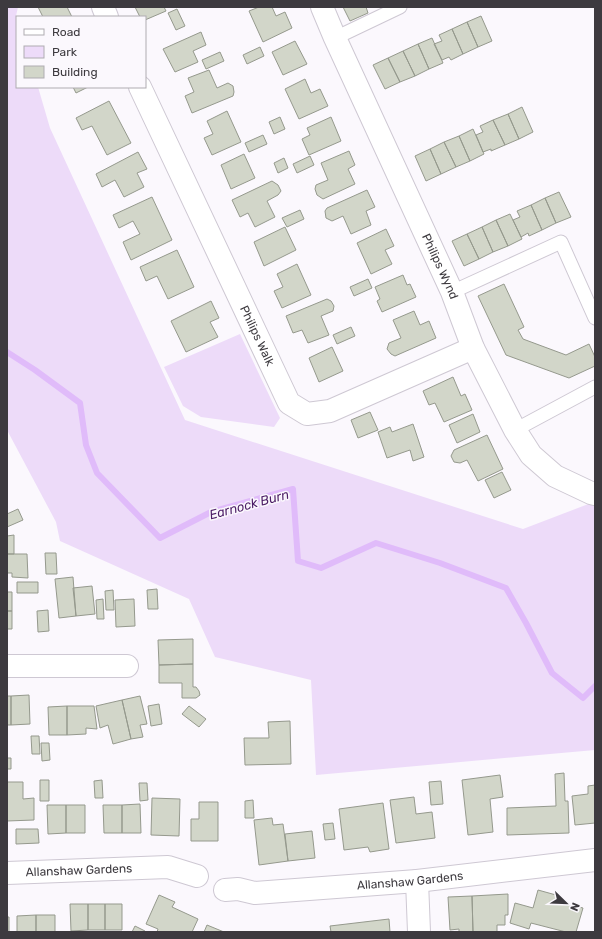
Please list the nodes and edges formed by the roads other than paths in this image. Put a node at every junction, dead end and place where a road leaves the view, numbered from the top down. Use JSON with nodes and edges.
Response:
{"nodes":[{"id":1,"x":322,"y":7,"type":"edge"},
{"id":2,"x":400,"y":7,"type":"edge"},
{"id":3,"x":335,"y":38,"type":"junction"},
{"id":4,"x":140,"y":88,"type":"edge"},
{"id":5,"x":452,"y":292,"type":"junction"},
{"id":6,"x":595,"y":318,"type":"edge"},
{"id":7,"x":473,"y":348,"type":"junction"},
{"id":8,"x":595,"y":387,"type":"edge"},
{"id":9,"x":514,"y":430,"type":"junction"},
{"id":10,"x":595,"y":494,"type":"edge"},
{"id":11,"x":7,"y":666,"type":"edge"},
{"id":12,"x":127,"y":666,"type":"dead end"},
{"id":13,"x":595,"y":860,"type":"edge"},
{"id":14,"x":7,"y":873,"type":"edge"},
{"id":15,"x":198,"y":876,"type":"dead end"},
{"id":16,"x":416,"y":881,"type":"junction"},
{"id":17,"x":225,"y":890,"type":"dead end"},
{"id":18,"x":418,"y":932,"type":"edge"}],
"edges":[{"from":1,"to":3,"type":"street","name":"Philips Wynd"},
{"from":2,"to":3,"type":"lane"},
{"from":3,"to":5,"type":"street","name":"Philips Wynd"},
{"from":4,"to":7,"type":"street","name":"Philips Walk"},
{"from":5,"to":6,"type":"lane"},
{"from":5,"to":7,"type":"street","name":"Philips Wynd"},
{"from":7,"to":9,"type":"street","name":"Philips Wynd"},
{"from":8,"to":9,"type":"lane"},
{"from":9,"to":10,"type":"street","name":"Philips Wynd"},
{"from":11,"to":12,"type":"street"},
{"from":13,"to":16,"type":"street","name":"Allanshaw Gardens"},
{"from":14,"to":15,"type":"street","name":"Allanshaw Gardens"},
{"from":16,"to":17,"type":"street","name":"Allanshaw Gardens"},
{"from":16,"to":18,"type":"street"}]}
